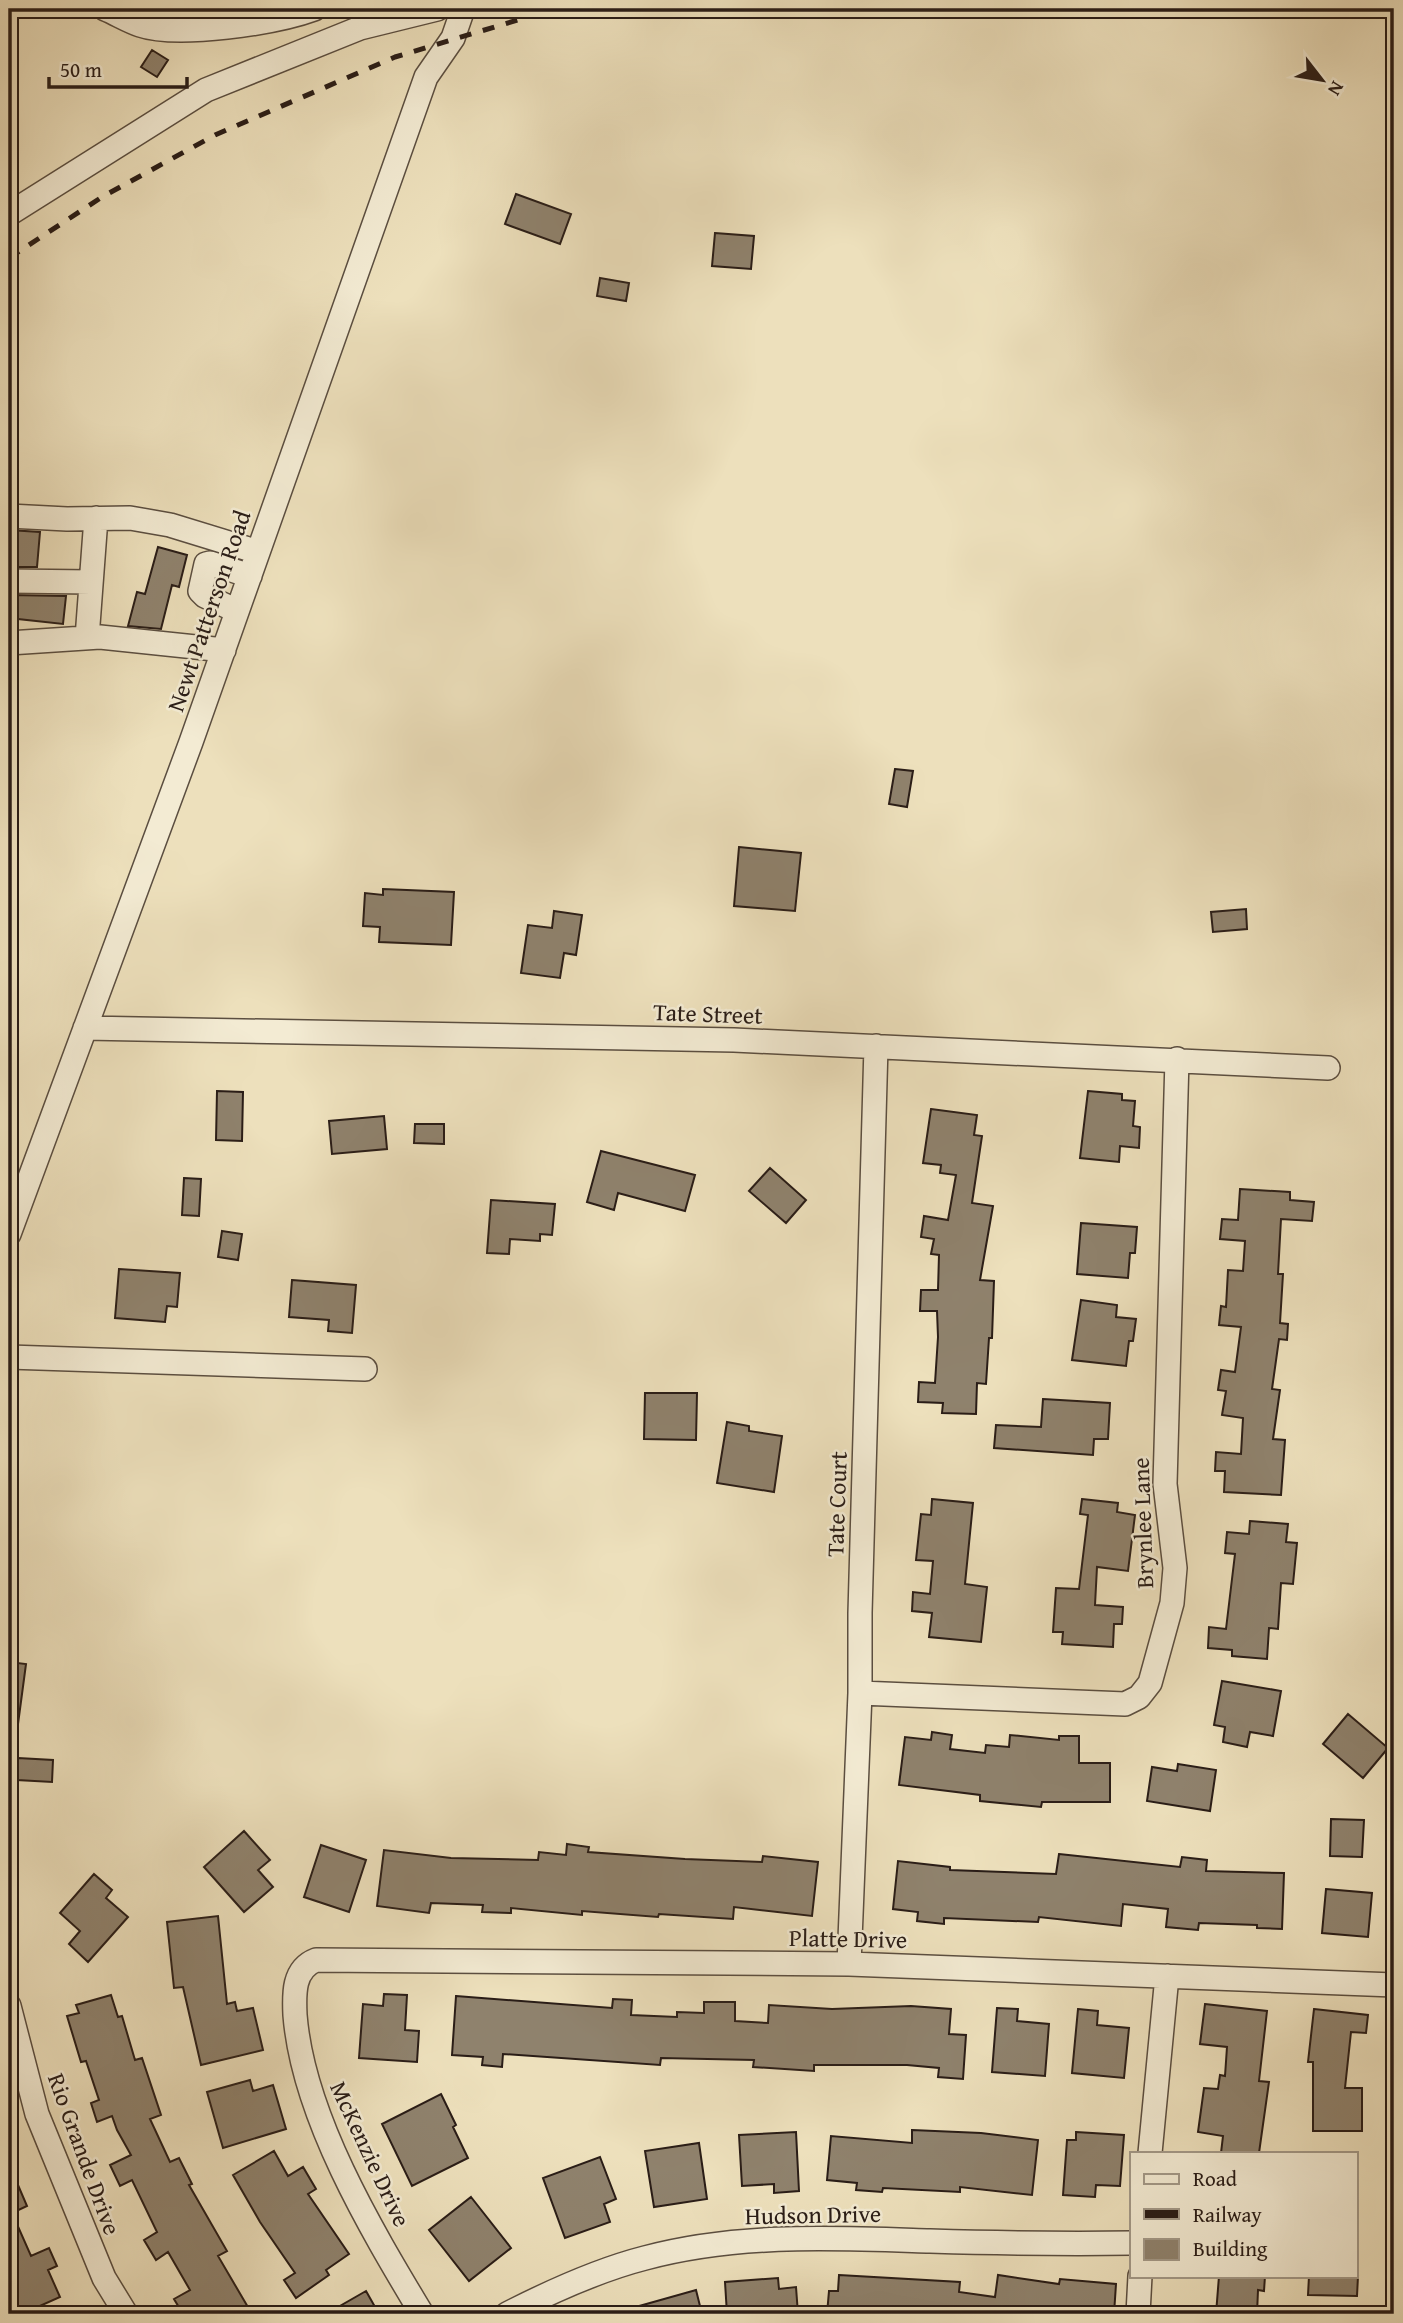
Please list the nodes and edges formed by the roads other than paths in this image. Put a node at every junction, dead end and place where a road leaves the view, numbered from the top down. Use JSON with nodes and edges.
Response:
{"nodes":[{"id":1,"x":105,"y":9,"type":"edge"},
{"id":2,"x":314,"y":9,"type":"edge"},
{"id":3,"x":437,"y":9,"type":"edge"},
{"id":4,"x":463,"y":9,"type":"edge"},
{"id":5,"x":9,"y":214,"type":"edge"},
{"id":6,"x":9,"y":516,"type":"edge"},
{"id":7,"x":96,"y":518,"type":"junction"},
{"id":8,"x":258,"y":552,"type":"junction"},
{"id":9,"x":250,"y":576,"type":"junction"},
{"id":10,"x":9,"y":581,"type":"edge"},
{"id":11,"x":91,"y":582,"type":"junction"},
{"id":12,"x":237,"y":611,"type":"junction"},
{"id":13,"x":87,"y":638,"type":"junction"},
{"id":14,"x":9,"y":643,"type":"edge"},
{"id":15,"x":223,"y":650,"type":"junction"},
{"id":16,"x":85,"y":1028,"type":"junction"},
{"id":17,"x":876,"y":1046,"type":"junction"},
{"id":18,"x":1177,"y":1059,"type":"junction"},
{"id":19,"x":1328,"y":1068,"type":"dead end"},
{"id":20,"x":9,"y":1234,"type":"edge"},
{"id":21,"x":9,"y":1357,"type":"edge"},
{"id":22,"x":365,"y":1369,"type":"dead end"},
{"id":23,"x":860,"y":1693,"type":"junction"},
{"id":24,"x":849,"y":1964,"type":"junction"},
{"id":25,"x":303,"y":1967,"type":"joint"},
{"id":26,"x":1167,"y":1976,"type":"junction"},
{"id":27,"x":1394,"y":1985,"type":"edge"},
{"id":28,"x":9,"y":2006,"type":"edge"},
{"id":29,"x":1150,"y":2152,"type":"edge"},
{"id":30,"x":1130,"y":2244,"type":"edge"},
{"id":31,"x":1140,"y":2278,"type":"edge"},
{"id":32,"x":126,"y":2314,"type":"edge"},
{"id":33,"x":422,"y":2314,"type":"edge"},
{"id":34,"x":507,"y":2314,"type":"edge"},
{"id":35,"x":1138,"y":2314,"type":"edge"}],
"edges":[{"from":1,"to":2,"type":"street"},
{"from":3,"to":5,"type":"street"},
{"from":4,"to":8,"type":"street","name":"Newt Patterson Road"},
{"from":6,"to":7,"type":"street"},
{"from":7,"to":8,"type":"street"},
{"from":7,"to":11,"type":"street"},
{"from":8,"to":9,"type":"street","name":"Newt Patterson Road"},
{"from":9,"to":12,"type":"street","name":"Newt Patterson Road"},
{"from":9,"to":12,"type":"street"},
{"from":10,"to":11,"type":"street"},
{"from":11,"to":13,"type":"street"},
{"from":12,"to":15,"type":"street","name":"Newt Patterson Road"},
{"from":13,"to":14,"type":"street"},
{"from":13,"to":15,"type":"street"},
{"from":15,"to":16,"type":"street","name":"Newt Patterson Road"},
{"from":16,"to":17,"type":"street","name":"Tate Street"},
{"from":16,"to":20,"type":"street","name":"Newt Patterson Road"},
{"from":17,"to":18,"type":"street","name":"Tate Street"},
{"from":17,"to":23,"type":"street","name":"Tate Court"},
{"from":18,"to":19,"type":"street","name":"Tate Street"},
{"from":18,"to":23,"type":"street","name":"Brynlee Lane"},
{"from":21,"to":22,"type":"street"},
{"from":23,"to":24,"type":"street","name":"Tate Court"},
{"from":24,"to":25,"type":"street","name":"Platte Drive"},
{"from":24,"to":26,"type":"street","name":"Platte Drive"},
{"from":25,"to":33,"type":"street","name":"McKenzie Drive"},
{"from":26,"to":27,"type":"street","name":"Platte Drive"},
{"from":26,"to":29,"type":"street"},
{"from":28,"to":32,"type":"street","name":"Rio Grande Drive"},
{"from":30,"to":34,"type":"street","name":"Hudson Drive"},
{"from":31,"to":35,"type":"street"}]}
